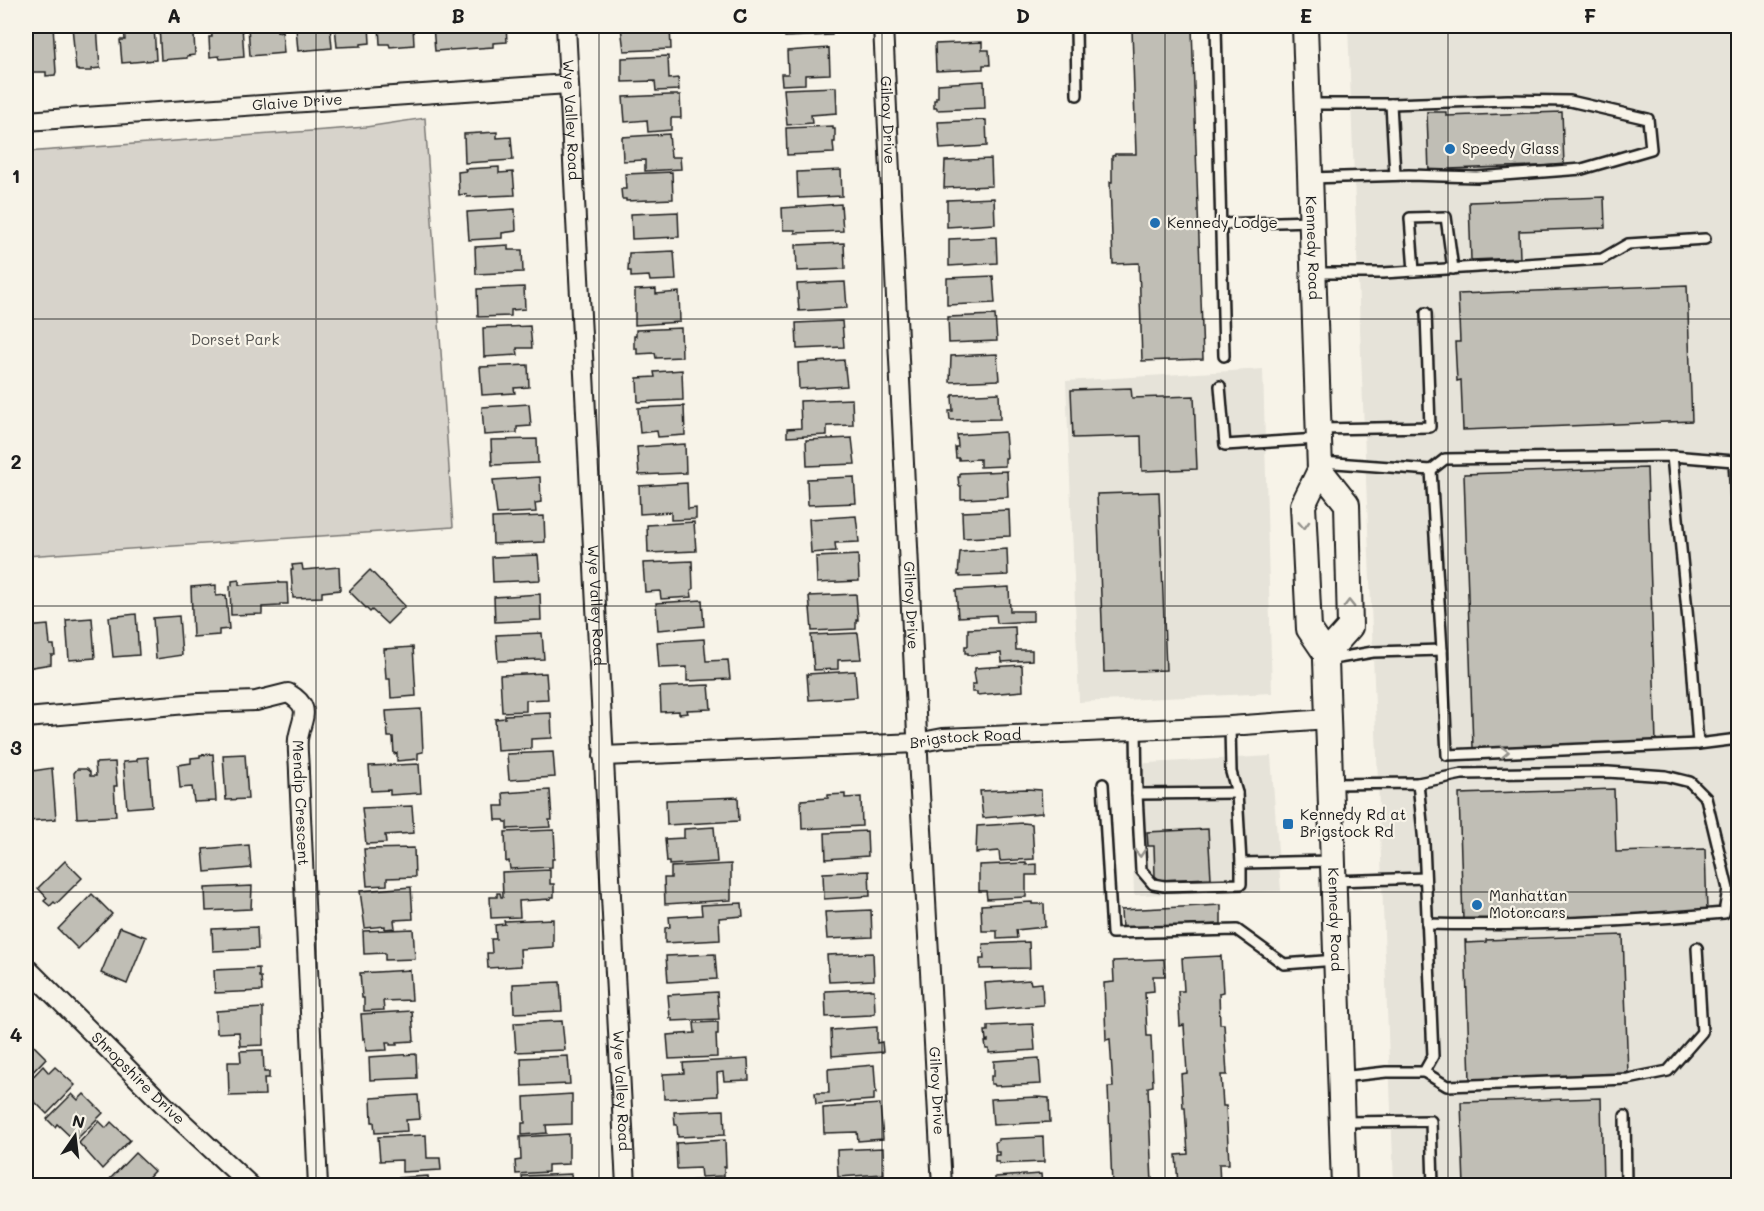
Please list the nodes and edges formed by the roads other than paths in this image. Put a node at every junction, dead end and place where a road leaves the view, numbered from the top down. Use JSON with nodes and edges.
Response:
{"nodes":[{"id":1,"x":566,"y":26,"type":"edge"},
{"id":2,"x":883,"y":26,"type":"edge"},
{"id":3,"x":1076,"y":26,"type":"edge"},
{"id":4,"x":1216,"y":26,"type":"edge"},
{"id":5,"x":1305,"y":26,"type":"edge"},
{"id":6,"x":568,"y":84,"type":"junction"},
{"id":7,"x":1077,"y":95,"type":"dead end"},
{"id":8,"x":1308,"y":104,"type":"junction"},
{"id":9,"x":1391,"y":104,"type":"junction"},
{"id":10,"x":26,"y":121,"type":"edge"},
{"id":11,"x":1395,"y":175,"type":"junction"},
{"id":12,"x":1310,"y":178,"type":"junction"},
{"id":13,"x":1312,"y":220,"type":"junction"},
{"id":14,"x":1221,"y":224,"type":"junction"},
{"id":15,"x":1705,"y":239,"type":"dead end"},
{"id":16,"x":1453,"y":269,"type":"junction"},
{"id":17,"x":1414,"y":271,"type":"junction"},
{"id":18,"x":1313,"y":273,"type":"junction"},
{"id":19,"x":1426,"y":313,"type":"dead end"},
{"id":20,"x":1224,"y":356,"type":"dead end"},
{"id":21,"x":1220,"y":386,"type":"dead end"},
{"id":22,"x":1319,"y":450,"type":"junction"},
{"id":23,"x":1672,"y":456,"type":"junction"},
{"id":24,"x":1431,"y":470,"type":"junction"},
{"id":25,"x":1738,"y":535,"type":"edge"},
{"id":26,"x":1442,"y":650,"type":"junction"},
{"id":27,"x":1326,"y":657,"type":"junction"},
{"id":28,"x":26,"y":718,"type":"edge"},
{"id":29,"x":1328,"y":719,"type":"junction"},
{"id":30,"x":1230,"y":726,"type":"junction"},
{"id":31,"x":1136,"y":729,"type":"junction"},
{"id":32,"x":1738,"y":739,"type":"edge"},
{"id":33,"x":918,"y":743,"type":"junction"},
{"id":34,"x":1698,"y":744,"type":"junction"},
{"id":35,"x":603,"y":756,"type":"junction"},
{"id":36,"x":1418,"y":783,"type":"junction"},
{"id":37,"x":1102,"y":784,"type":"dead end"},
{"id":38,"x":1330,"y":784,"type":"junction"},
{"id":39,"x":1237,"y":793,"type":"junction"},
{"id":40,"x":1137,"y":794,"type":"junction"},
{"id":41,"x":1241,"y":863,"type":"junction"},
{"id":42,"x":1334,"y":871,"type":"junction"},
{"id":43,"x":1425,"y":878,"type":"junction"},
{"id":44,"x":1427,"y":924,"type":"junction"},
{"id":45,"x":1697,"y":948,"type":"dead end"},
{"id":46,"x":1337,"y":960,"type":"junction"},
{"id":47,"x":26,"y":967,"type":"edge"},
{"id":48,"x":1424,"y":1072,"type":"junction"},
{"id":49,"x":1341,"y":1077,"type":"junction"},
{"id":50,"x":1625,"y":1116,"type":"dead end"},
{"id":51,"x":1342,"y":1122,"type":"junction"},
{"id":52,"x":251,"y":1185,"type":"edge"},
{"id":53,"x":318,"y":1185,"type":"edge"},
{"id":54,"x":626,"y":1185,"type":"edge"},
{"id":55,"x":942,"y":1185,"type":"edge"},
{"id":56,"x":1344,"y":1185,"type":"edge"},
{"id":57,"x":1432,"y":1185,"type":"edge"},
{"id":58,"x":1626,"y":1185,"type":"edge"}],
"edges":[{"from":1,"to":6,"type":"street","name":"Wye Valley Road"},
{"from":2,"to":33,"type":"street","name":"Gilroy Drive"},
{"from":3,"to":7,"type":"lane"},
{"from":4,"to":14,"type":"lane"},
{"from":5,"to":8,"type":"main road","name":"Kennedy Road"},
{"from":6,"to":10,"type":"street","name":"Glaive Drive"},
{"from":6,"to":35,"type":"street","name":"Wye Valley Road"},
{"from":8,"to":9,"type":"lane"},
{"from":8,"to":12,"type":"main road","name":"Kennedy Road"},
{"from":9,"to":11,"type":"lane"},
{"from":9,"to":11,"type":"lane"},
{"from":11,"to":12,"type":"lane"},
{"from":12,"to":13,"type":"main road","name":"Kennedy Road"},
{"from":13,"to":14,"type":"lane"},
{"from":13,"to":18,"type":"main road","name":"Kennedy Road"},
{"from":14,"to":20,"type":"lane"},
{"from":15,"to":16,"type":"lane"},
{"from":16,"to":17,"type":"lane"},
{"from":16,"to":17,"type":"lane"},
{"from":17,"to":18,"type":"lane"},
{"from":18,"to":22,"type":"main road","name":"Kennedy Road"},
{"from":19,"to":22,"type":"lane"},
{"from":21,"to":22,"type":"lane"},
{"from":22,"to":24,"type":"lane"},
{"from":22,"to":27,"type":"main road","name":"Kennedy Road","one_way":true},
{"from":27,"to":22,"type":"main road","one_way":true},
{"from":23,"to":24,"type":"lane"},
{"from":23,"to":25,"type":"lane"},
{"from":23,"to":34,"type":"lane"},
{"from":24,"to":26,"type":"lane"},
{"from":26,"to":27,"type":"lane"},
{"from":26,"to":34,"type":"lane","one_way":true},
{"from":27,"to":29,"type":"main road","name":"Kennedy Road"},
{"from":28,"to":53,"type":"street","name":"Mendip Crescent"},
{"from":29,"to":30,"type":"street","name":"Brigstock Road"},
{"from":29,"to":38,"type":"main road","name":"Kennedy Road"},
{"from":30,"to":31,"type":"street","name":"Brigstock Road"},
{"from":30,"to":39,"type":"lane"},
{"from":31,"to":33,"type":"street","name":"Brigstock Road"},
{"from":31,"to":40,"type":"lane"},
{"from":32,"to":34,"type":"lane"},
{"from":33,"to":35,"type":"street","name":"Brigstock Road"},
{"from":33,"to":55,"type":"street","name":"Gilroy Drive"},
{"from":35,"to":54,"type":"street","name":"Wye Valley Road"},
{"from":36,"to":38,"type":"lane"},
{"from":36,"to":43,"type":"lane"},
{"from":36,"to":44,"type":"lane"},
{"from":37,"to":46,"type":"lane"},
{"from":38,"to":42,"type":"main road","name":"Kennedy Road"},
{"from":39,"to":40,"type":"lane"},
{"from":39,"to":41,"type":"lane"},
{"from":40,"to":41,"type":"lane","one_way":true},
{"from":41,"to":42,"type":"lane"},
{"from":42,"to":43,"type":"lane"},
{"from":42,"to":46,"type":"main road","name":"Kennedy Road"},
{"from":43,"to":44,"type":"lane"},
{"from":44,"to":48,"type":"lane"},
{"from":45,"to":48,"type":"lane"},
{"from":46,"to":49,"type":"main road","name":"Kennedy Road"},
{"from":47,"to":52,"type":"street","name":"Shropshire Drive"},
{"from":48,"to":49,"type":"lane"},
{"from":49,"to":51,"type":"main road","name":"Kennedy Road"},
{"from":50,"to":58,"type":"lane"},
{"from":51,"to":56,"type":"main road","name":"Kennedy Road"},
{"from":51,"to":57,"type":"lane"}]}
